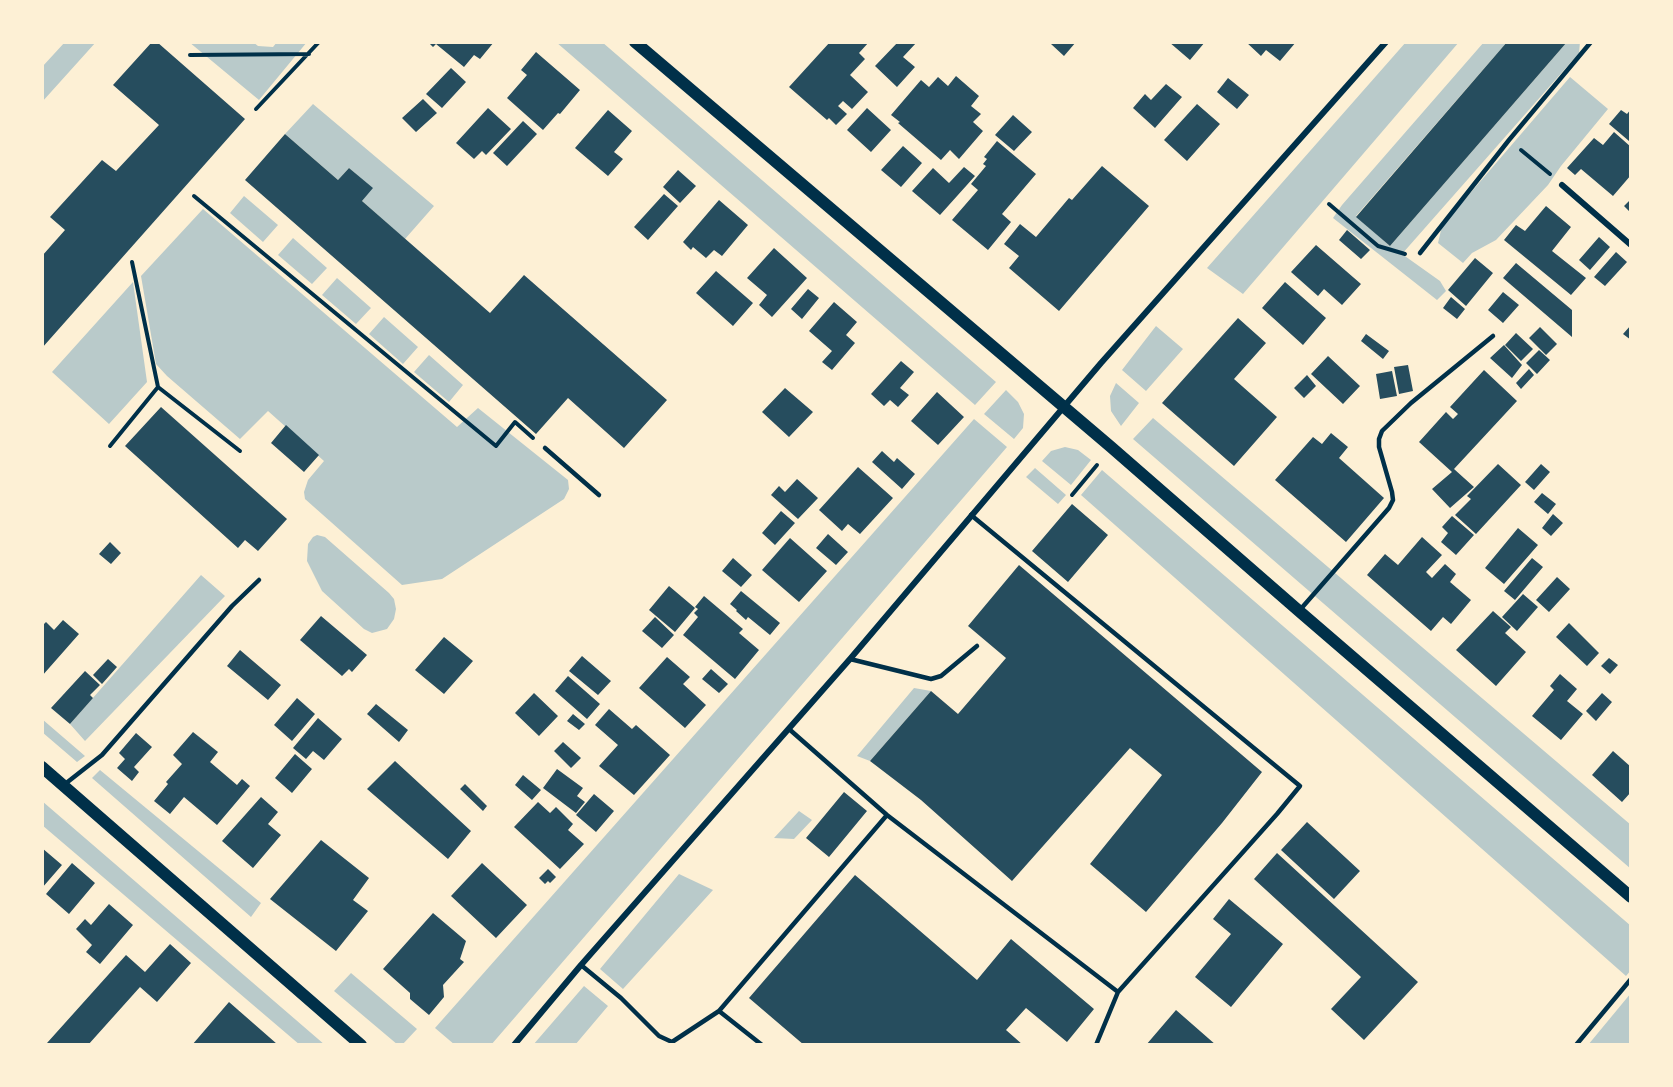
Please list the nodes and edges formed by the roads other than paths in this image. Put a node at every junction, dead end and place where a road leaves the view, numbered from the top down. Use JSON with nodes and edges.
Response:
{"nodes":[{"id":1,"x":635,"y":42,"type":"edge"},
{"id":2,"x":1386,"y":42,"type":"edge"},
{"id":3,"x":1591,"y":42,"type":"edge"},
{"id":4,"x":1562,"y":185,"type":"road end"},
{"id":5,"x":1631,"y":245,"type":"edge"},
{"id":6,"x":1420,"y":254,"type":"road end"},
{"id":7,"x":1493,"y":336,"type":"dead end"},
{"id":8,"x":1065,"y":408,"type":"junction"},
{"id":9,"x":545,"y":448,"type":"road end"},
{"id":10,"x":599,"y":495,"type":"dead end"},
{"id":11,"x":971,"y":515,"type":"junction"},
{"id":12,"x":259,"y":580,"type":"dead end"},
{"id":13,"x":1299,"y":612,"type":"junction"},
{"id":14,"x":977,"y":646,"type":"dead end"},
{"id":15,"x":850,"y":659,"type":"junction"},
{"id":16,"x":789,"y":729,"type":"junction"},
{"id":17,"x":42,"y":767,"type":"edge"},
{"id":18,"x":63,"y":786,"type":"junction"},
{"id":19,"x":887,"y":815,"type":"junction"},
{"id":20,"x":1631,"y":897,"type":"edge"},
{"id":21,"x":581,"y":965,"type":"junction"},
{"id":22,"x":1631,"y":980,"type":"edge"},
{"id":23,"x":1118,"y":992,"type":"junction"},
{"id":24,"x":719,"y":1011,"type":"junction"},
{"id":25,"x":361,"y":1045,"type":"edge"},
{"id":26,"x":514,"y":1045,"type":"edge"},
{"id":27,"x":762,"y":1045,"type":"edge"},
{"id":28,"x":1096,"y":1045,"type":"edge"},
{"id":29,"x":1576,"y":1045,"type":"edge"}],
"edges":[{"from":1,"to":8,"type":"main road"},
{"from":2,"to":8,"type":"street"},
{"from":3,"to":6,"type":"lane"},
{"from":4,"to":5,"type":"street"},
{"from":7,"to":13,"type":"lane"},
{"from":8,"to":11,"type":"street"},
{"from":8,"to":13,"type":"main road"},
{"from":9,"to":10,"type":"lane"},
{"from":11,"to":15,"type":"street"},
{"from":11,"to":23,"type":"lane"},
{"from":12,"to":18,"type":"lane"},
{"from":13,"to":20,"type":"main road"},
{"from":14,"to":15,"type":"lane"},
{"from":15,"to":16,"type":"street"},
{"from":16,"to":19,"type":"lane"},
{"from":16,"to":21,"type":"street"},
{"from":17,"to":18,"type":"main road"},
{"from":18,"to":25,"type":"main road"},
{"from":19,"to":23,"type":"lane"},
{"from":19,"to":24,"type":"lane"},
{"from":21,"to":24,"type":"lane"},
{"from":21,"to":26,"type":"street"},
{"from":22,"to":29,"type":"lane"},
{"from":23,"to":28,"type":"lane"},
{"from":24,"to":27,"type":"lane"}]}
